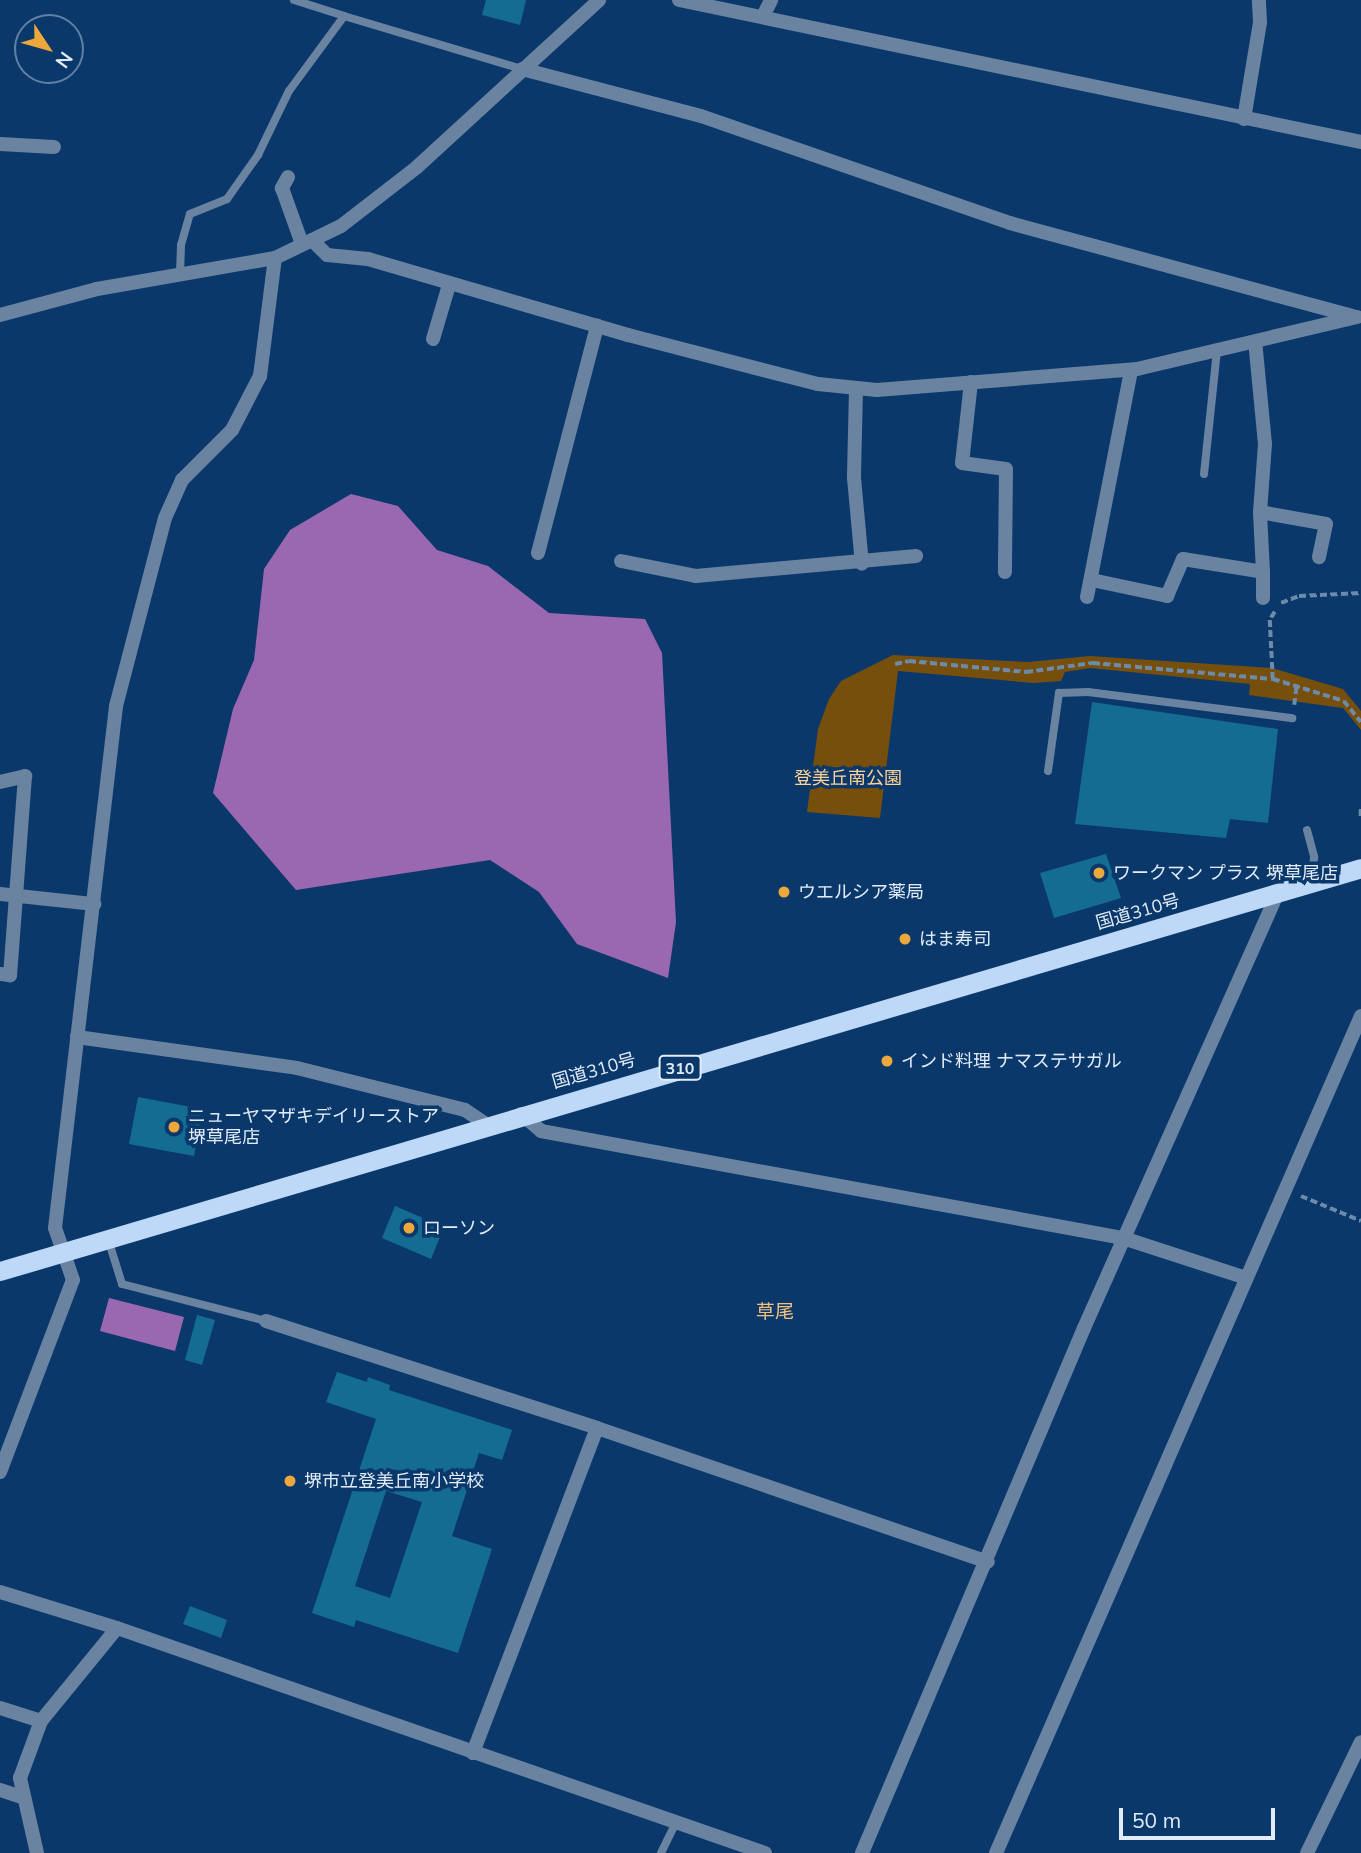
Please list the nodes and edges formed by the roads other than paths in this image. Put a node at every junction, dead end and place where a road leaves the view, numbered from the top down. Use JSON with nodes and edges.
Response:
{"nodes":[{"id":1,"x":294,"y":0,"type":"edge"},
{"id":2,"x":598,"y":0,"type":"edge"},
{"id":3,"x":679,"y":0,"type":"edge"},
{"id":4,"x":771,"y":0,"type":"edge"},
{"id":5,"x":1259,"y":0,"type":"edge"},
{"id":6,"x":344,"y":16,"type":"junction"},
{"id":7,"x":763,"y":16,"type":"junction"},
{"id":8,"x":522,"y":69,"type":"junction"},
{"id":9,"x":1244,"y":119,"type":"junction"},
{"id":10,"x":1361,"y":142,"type":"edge"},
{"id":11,"x":0,"y":144,"type":"edge"},
{"id":12,"x":54,"y":147,"type":"dead end"},
{"id":13,"x":288,"y":177,"type":"dead end"},
{"id":14,"x":307,"y":242,"type":"junction"},
{"id":15,"x":275,"y":258,"type":"junction"},
{"id":16,"x":180,"y":274,"type":"junction"},
{"id":17,"x":449,"y":285,"type":"junction"},
{"id":18,"x":0,"y":315,"type":"edge"},
{"id":19,"x":1359,"y":317,"type":"edge"},
{"id":20,"x":597,"y":326,"type":"junction"},
{"id":21,"x":433,"y":339,"type":"dead end"},
{"id":22,"x":1255,"y":341,"type":"junction"},
{"id":23,"x":1217,"y":350,"type":"junction"},
{"id":24,"x":1131,"y":370,"type":"junction"},
{"id":25,"x":971,"y":383,"type":"junction"},
{"id":26,"x":856,"y":388,"type":"junction"},
{"id":27,"x":1204,"y":474,"type":"dead end"},
{"id":28,"x":1260,"y":512,"type":"junction"},
{"id":29,"x":538,"y":554,"type":"dead end"},
{"id":30,"x":916,"y":556,"type":"dead end"},
{"id":31,"x":1319,"y":557,"type":"dead end"},
{"id":32,"x":621,"y":561,"type":"dead end"},
{"id":33,"x":862,"y":564,"type":"junction"},
{"id":34,"x":1005,"y":572,"type":"dead end"},
{"id":35,"x":1263,"y":572,"type":"junction"},
{"id":36,"x":1091,"y":580,"type":"junction"},
{"id":37,"x":1087,"y":597,"type":"dead end"},
{"id":38,"x":1263,"y":598,"type":"dead end"},
{"id":39,"x":1292,"y":718,"type":"dead end"},
{"id":40,"x":1048,"y":771,"type":"dead end"},
{"id":41,"x":0,"y":782,"type":"edge"},
{"id":42,"x":1307,"y":830,"type":"dead end"},
{"id":43,"x":1361,"y":868,"type":"edge"},
{"id":44,"x":1312,"y":882,"type":"junction"},
{"id":45,"x":1278,"y":892,"type":"junction"},
{"id":46,"x":0,"y":894,"type":"edge"},
{"id":47,"x":16,"y":895,"type":"junction"},
{"id":48,"x":94,"y":904,"type":"junction"},
{"id":49,"x":0,"y":974,"type":"edge"},
{"id":50,"x":1361,"y":1016,"type":"edge"},
{"id":51,"x":77,"y":1037,"type":"junction"},
{"id":52,"x":521,"y":1114,"type":"junction"},
{"id":53,"x":487,"y":1125,"type":"junction"},
{"id":54,"x":1123,"y":1238,"type":"junction"},
{"id":55,"x":108,"y":1239,"type":"junction"},
{"id":56,"x":64,"y":1252,"type":"junction"},
{"id":57,"x":0,"y":1271,"type":"edge"},
{"id":58,"x":1243,"y":1277,"type":"junction"},
{"id":59,"x":266,"y":1321,"type":"joint"},
{"id":60,"x":597,"y":1428,"type":"junction"},
{"id":61,"x":0,"y":1472,"type":"edge"},
{"id":62,"x":988,"y":1562,"type":"junction"},
{"id":63,"x":0,"y":1592,"type":"edge"},
{"id":64,"x":117,"y":1628,"type":"junction"},
{"id":65,"x":0,"y":1708,"type":"edge"},
{"id":66,"x":41,"y":1721,"type":"junction"},
{"id":67,"x":1361,"y":1742,"type":"edge"},
{"id":68,"x":473,"y":1753,"type":"junction"},
{"id":69,"x":0,"y":1790,"type":"edge"},
{"id":70,"x":22,"y":1797,"type":"junction"},
{"id":71,"x":676,"y":1822,"type":"junction"},
{"id":72,"x":37,"y":1853,"type":"edge"},
{"id":73,"x":661,"y":1853,"type":"edge"},
{"id":74,"x":765,"y":1853,"type":"edge"},
{"id":75,"x":862,"y":1853,"type":"edge"},
{"id":76,"x":996,"y":1853,"type":"edge"},
{"id":77,"x":1307,"y":1853,"type":"edge"}],
"edges":[{"from":1,"to":6,"type":"lane"},
{"from":2,"to":8,"type":"street"},
{"from":3,"to":7,"type":"street"},
{"from":4,"to":7,"type":"street"},
{"from":5,"to":9,"type":"street"},
{"from":6,"to":8,"type":"lane"},
{"from":6,"to":16,"type":"lane"},
{"from":7,"to":9,"type":"street"},
{"from":8,"to":14,"type":"street"},
{"from":8,"to":19,"type":"street"},
{"from":9,"to":10,"type":"street"},
{"from":11,"to":12,"type":"street"},
{"from":13,"to":14,"type":"street"},
{"from":14,"to":15,"type":"street"},
{"from":14,"to":17,"type":"street"},
{"from":15,"to":16,"type":"street"},
{"from":15,"to":48,"type":"street"},
{"from":16,"to":18,"type":"street"},
{"from":17,"to":20,"type":"street"},
{"from":17,"to":21,"type":"street"},
{"from":19,"to":22,"type":"street"},
{"from":20,"to":26,"type":"street"},
{"from":20,"to":29,"type":"street"},
{"from":22,"to":23,"type":"street"},
{"from":22,"to":28,"type":"street"},
{"from":23,"to":24,"type":"street"},
{"from":23,"to":27,"type":"lane"},
{"from":24,"to":25,"type":"street"},
{"from":24,"to":36,"type":"street"},
{"from":25,"to":26,"type":"street"},
{"from":25,"to":34,"type":"street"},
{"from":26,"to":33,"type":"street"},
{"from":28,"to":31,"type":"street"},
{"from":28,"to":35,"type":"street"},
{"from":30,"to":33,"type":"street"},
{"from":32,"to":33,"type":"street"},
{"from":35,"to":36,"type":"street"},
{"from":35,"to":38,"type":"street"},
{"from":36,"to":37,"type":"street"},
{"from":39,"to":40,"type":"lane"},
{"from":41,"to":47,"type":"street"},
{"from":42,"to":44,"type":"lane"},
{"from":43,"to":44,"type":"highway","name":"国道310号","number":"310"},
{"from":44,"to":45,"type":"highway","name":"国道310号","number":"310"},
{"from":45,"to":52,"type":"highway","name":"国道310号","number":"310"},
{"from":45,"to":54,"type":"street"},
{"from":46,"to":47,"type":"street"},
{"from":47,"to":48,"type":"street"},
{"from":47,"to":49,"type":"street"},
{"from":48,"to":51,"type":"street"},
{"from":50,"to":58,"type":"street"},
{"from":51,"to":53,"type":"street"},
{"from":51,"to":56,"type":"street"},
{"from":52,"to":53,"type":"highway","name":"国道310号","number":"310"},
{"from":52,"to":54,"type":"street"},
{"from":53,"to":55,"type":"highway","name":"国道310号","number":"310"},
{"from":54,"to":58,"type":"street"},
{"from":54,"to":62,"type":"street"},
{"from":55,"to":56,"type":"highway","name":"国道310号","number":"310"},
{"from":55,"to":59,"type":"lane"},
{"from":56,"to":57,"type":"highway","name":"国道310号","number":"310"},
{"from":56,"to":61,"type":"street"},
{"from":58,"to":76,"type":"street"},
{"from":59,"to":60,"type":"street"},
{"from":60,"to":62,"type":"street"},
{"from":60,"to":68,"type":"street"},
{"from":62,"to":75,"type":"street"},
{"from":63,"to":64,"type":"street"},
{"from":64,"to":66,"type":"street"},
{"from":64,"to":68,"type":"street"},
{"from":65,"to":66,"type":"street"},
{"from":66,"to":70,"type":"street"},
{"from":67,"to":77,"type":"street"},
{"from":68,"to":71,"type":"street"},
{"from":69,"to":70,"type":"street"},
{"from":70,"to":72,"type":"street"},
{"from":71,"to":73,"type":"lane"},
{"from":71,"to":74,"type":"street"}]}
